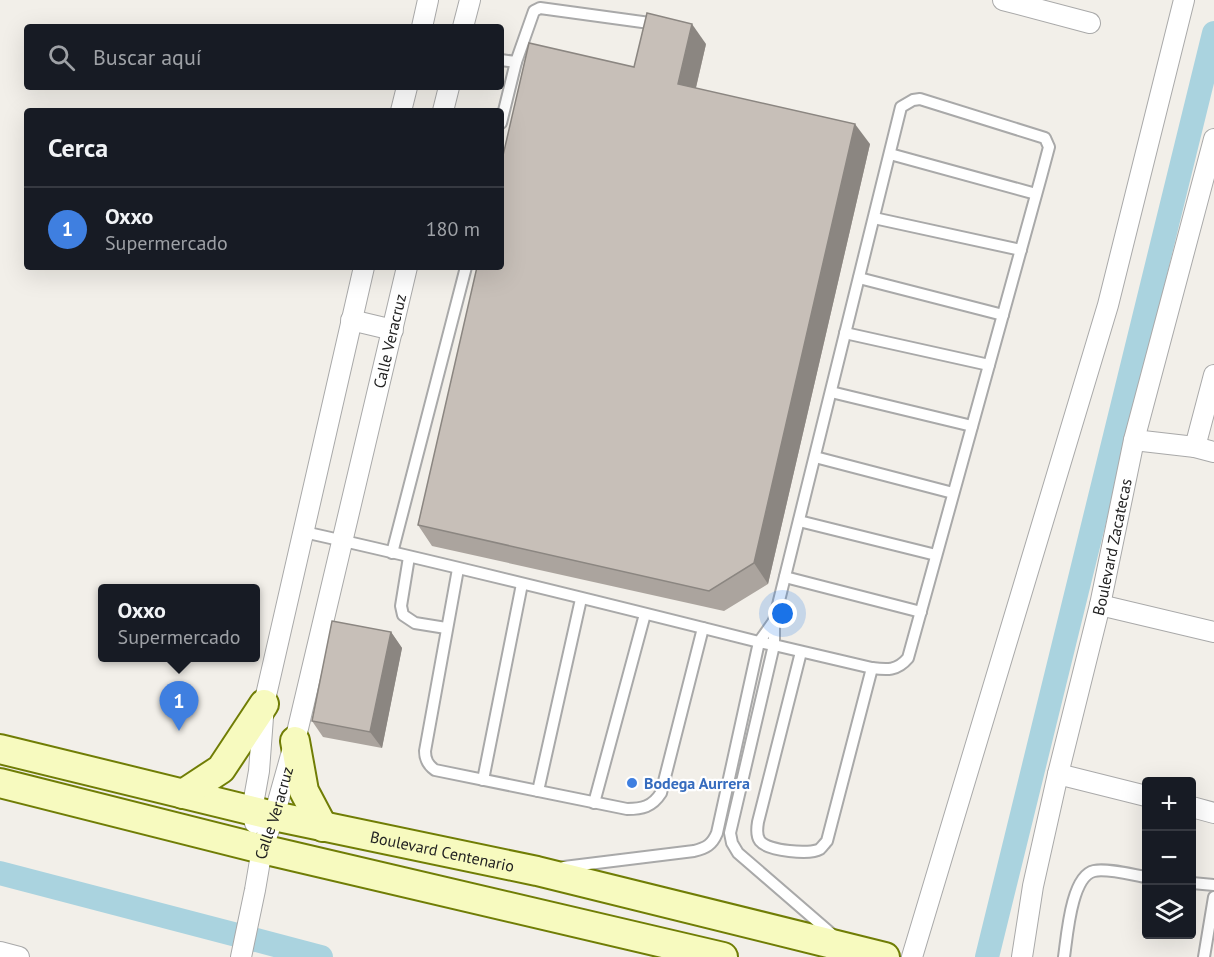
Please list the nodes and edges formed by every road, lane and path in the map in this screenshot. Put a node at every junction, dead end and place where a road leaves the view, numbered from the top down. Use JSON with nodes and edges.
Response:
{"nodes":[{"id":1,"x":428,"y":0,"type":"edge"},
{"id":2,"x":470,"y":0,"type":"edge"},
{"id":3,"x":1184,"y":0,"type":"edge"},
{"id":4,"x":1011,"y":1,"type":"edge"},
{"id":5,"x":1090,"y":23,"type":"dead end"},
{"id":6,"x":423,"y":24,"type":"edge"},
{"id":7,"x":464,"y":24,"type":"edge"},
{"id":8,"x":664,"y":24,"type":"edge"},
{"id":9,"x":504,"y":60,"type":"edge"},
{"id":10,"x":516,"y":62,"type":"junction"},
{"id":11,"x":406,"y":90,"type":"edge"},
{"id":12,"x":448,"y":90,"type":"edge"},
{"id":13,"x":402,"y":108,"type":"edge"},
{"id":14,"x":444,"y":108,"type":"edge"},
{"id":15,"x":504,"y":111,"type":"edge"},
{"id":16,"x":1214,"y":139,"type":"edge"},
{"id":17,"x":890,"y":154,"type":"junction"},
{"id":18,"x":1036,"y":194,"type":"junction"},
{"id":19,"x":874,"y":218,"type":"junction"},
{"id":20,"x":1021,"y":250,"type":"junction"},
{"id":21,"x":363,"y":270,"type":"edge"},
{"id":22,"x":406,"y":270,"type":"edge"},
{"id":23,"x":465,"y":270,"type":"edge"},
{"id":24,"x":859,"y":278,"type":"junction"},
{"id":25,"x":1003,"y":315,"type":"junction"},
{"id":26,"x":351,"y":320,"type":"junction"},
{"id":27,"x":393,"y":330,"type":"junction"},
{"id":28,"x":845,"y":333,"type":"junction"},
{"id":29,"x":989,"y":365,"type":"junction"},
{"id":30,"x":1214,"y":375,"type":"edge"},
{"id":31,"x":831,"y":392,"type":"junction"},
{"id":32,"x":972,"y":426,"type":"junction"},
{"id":33,"x":1134,"y":440,"type":"junction"},
{"id":34,"x":1205,"y":450,"type":"edge"},
{"id":35,"x":815,"y":457,"type":"junction"},
{"id":36,"x":953,"y":493,"type":"junction"},
{"id":37,"x":799,"y":521,"type":"junction"},
{"id":38,"x":304,"y":532,"type":"junction"},
{"id":39,"x":344,"y":541,"type":"junction"},
{"id":40,"x":392,"y":553,"type":"junction"},
{"id":41,"x":936,"y":555,"type":"junction"},
{"id":42,"x":409,"y":557,"type":"junction"},
{"id":43,"x":458,"y":569,"type":"junction"},
{"id":44,"x":785,"y":577,"type":"junction"},
{"id":45,"x":522,"y":584,"type":"junction"},
{"id":46,"x":581,"y":598,"type":"junction"},
{"id":47,"x":1100,"y":604,"type":"junction"},
{"id":48,"x":921,"y":612,"type":"junction"},
{"id":49,"x":645,"y":614,"type":"junction"},
{"id":50,"x":774,"y":621,"type":"junction"},
{"id":51,"x":446,"y":628,"type":"junction"},
{"id":52,"x":703,"y":628,"type":"junction"},
{"id":53,"x":1214,"y":632,"type":"edge"},
{"id":54,"x":759,"y":642,"type":"junction"},
{"id":55,"x":774,"y":645,"type":"junction"},
{"id":56,"x":801,"y":652,"type":"junction"},
{"id":57,"x":872,"y":668,"type":"junction"},
{"id":58,"x":264,"y":704,"type":"junction"},
{"id":59,"x":738,"y":738,"type":"junction"},
{"id":60,"x":752,"y":740,"type":"junction"},
{"id":61,"x":295,"y":741,"type":"junction"},
{"id":62,"x":0,"y":749,"type":"edge"},
{"id":63,"x":1058,"y":774,"type":"junction"},
{"id":64,"x":483,"y":780,"type":"junction"},
{"id":65,"x":0,"y":783,"type":"edge"},
{"id":66,"x":538,"y":791,"type":"junction"},
{"id":67,"x":183,"y":794,"type":"junction"},
{"id":68,"x":1142,"y":795,"type":"edge"},
{"id":69,"x":594,"y":803,"type":"junction"},
{"id":70,"x":1196,"y":808,"type":"edge"},
{"id":71,"x":721,"y":812,"type":"junction"},
{"id":72,"x":263,"y":813,"type":"junction"},
{"id":73,"x":1214,"y":813,"type":"edge"},
{"id":74,"x":735,"y":815,"type":"junction"},
{"id":75,"x":323,"y":827,"type":"junction"},
{"id":76,"x":262,"y":849,"type":"junction"},
{"id":77,"x":537,"y":871,"type":"junction"},
{"id":78,"x":1142,"y":877,"type":"edge"},
{"id":79,"x":1196,"y":883,"type":"edge"},
{"id":80,"x":1214,"y":885,"type":"edge"},
{"id":81,"x":1214,"y":897,"type":"edge"},
{"id":82,"x":848,"y":948,"type":"junction"},
{"id":83,"x":0,"y":952,"type":"edge"},
{"id":84,"x":242,"y":953,"type":"edge"},
{"id":85,"x":19,"y":957,"type":"edge"},
{"id":86,"x":723,"y":957,"type":"edge"},
{"id":87,"x":885,"y":957,"type":"edge"},
{"id":88,"x":912,"y":957,"type":"edge"},
{"id":89,"x":1022,"y":957,"type":"edge"},
{"id":90,"x":1064,"y":957,"type":"edge"},
{"id":91,"x":1204,"y":957,"type":"edge"}],
"edges":[{"from":1,"to":6,"type":"street"},
{"from":2,"to":7,"type":"street"},
{"from":3,"to":88,"type":"street"},
{"from":4,"to":5,"type":"street"},
{"from":8,"to":10,"type":"lane"},
{"from":9,"to":10,"type":"lane"},
{"from":10,"to":15,"type":"lane"},
{"from":11,"to":13,"type":"street"},
{"from":12,"to":14,"type":"street"},
{"from":16,"to":33,"type":"street","name":"Boulevard Zacatecas"},
{"from":17,"to":18,"type":"lane"},
{"from":17,"to":18,"type":"lane"},
{"from":17,"to":19,"type":"lane"},
{"from":18,"to":20,"type":"lane"},
{"from":19,"to":20,"type":"lane"},
{"from":19,"to":24,"type":"lane"},
{"from":20,"to":25,"type":"lane"},
{"from":21,"to":26,"type":"street","name":"Calle Veracruz"},
{"from":22,"to":27,"type":"street","name":"Calle Veracruz"},
{"from":23,"to":40,"type":"lane"},
{"from":24,"to":25,"type":"lane"},
{"from":24,"to":28,"type":"lane"},
{"from":25,"to":29,"type":"lane"},
{"from":26,"to":27,"type":"street"},
{"from":26,"to":38,"type":"street","name":"Calle Veracruz"},
{"from":27,"to":39,"type":"street","name":"Calle Veracruz"},
{"from":28,"to":29,"type":"lane"},
{"from":28,"to":31,"type":"lane"},
{"from":29,"to":32,"type":"lane"},
{"from":30,"to":34,"type":"street"},
{"from":31,"to":32,"type":"lane"},
{"from":31,"to":35,"type":"lane"},
{"from":32,"to":36,"type":"lane"},
{"from":33,"to":34,"type":"street"},
{"from":33,"to":47,"type":"street","name":"Boulevard Zacatecas"},
{"from":35,"to":36,"type":"lane"},
{"from":35,"to":37,"type":"lane"},
{"from":36,"to":41,"type":"lane"},
{"from":37,"to":41,"type":"lane"},
{"from":37,"to":44,"type":"lane"},
{"from":38,"to":39,"type":"lane"},
{"from":38,"to":58,"type":"street","name":"Calle Veracruz"},
{"from":39,"to":40,"type":"lane"},
{"from":39,"to":61,"type":"street","name":"Calle Veracruz"},
{"from":40,"to":42,"type":"lane"},
{"from":41,"to":48,"type":"lane"},
{"from":42,"to":43,"type":"lane"},
{"from":42,"to":51,"type":"lane"},
{"from":43,"to":45,"type":"lane"},
{"from":43,"to":51,"type":"lane"},
{"from":44,"to":48,"type":"lane"},
{"from":44,"to":50,"type":"lane"},
{"from":45,"to":46,"type":"lane"},
{"from":45,"to":64,"type":"lane"},
{"from":46,"to":49,"type":"lane"},
{"from":46,"to":66,"type":"lane"},
{"from":47,"to":53,"type":"street"},
{"from":47,"to":63,"type":"street","name":"Boulevard Zacatecas"},
{"from":48,"to":57,"type":"lane"},
{"from":49,"to":52,"type":"lane"},
{"from":49,"to":69,"type":"lane"},
{"from":50,"to":54,"type":"lane"},
{"from":50,"to":55,"type":"lane"},
{"from":51,"to":64,"type":"lane"},
{"from":52,"to":54,"type":"lane"},
{"from":52,"to":69,"type":"lane"},
{"from":54,"to":55,"type":"lane"},
{"from":54,"to":59,"type":"lane"},
{"from":55,"to":56,"type":"lane"},
{"from":55,"to":60,"type":"lane"},
{"from":56,"to":57,"type":"lane"},
{"from":56,"to":57,"type":"lane"},
{"from":58,"to":67,"type":"main road"},
{"from":58,"to":72,"type":"street","name":"Calle Veracruz"},
{"from":59,"to":60,"type":"lane"},
{"from":59,"to":71,"type":"lane"},
{"from":60,"to":74,"type":"lane"},
{"from":61,"to":72,"type":"street","name":"Calle Veracruz"},
{"from":61,"to":75,"type":"main road"},
{"from":62,"to":67,"type":"main road","name":"Boulevard Centenario"},
{"from":63,"to":68,"type":"street"},
{"from":63,"to":89,"type":"street","name":"Boulevard Zacatecas"},
{"from":64,"to":66,"type":"lane"},
{"from":65,"to":76,"type":"main road"},
{"from":66,"to":69,"type":"lane"},
{"from":67,"to":72,"type":"main road","name":"Boulevard Centenario"},
{"from":70,"to":73,"type":"street"},
{"from":71,"to":74,"type":"lane"},
{"from":71,"to":77,"type":"lane"},
{"from":72,"to":75,"type":"main road","name":"Boulevard Centenario"},
{"from":72,"to":76,"type":"street","name":"Calle Veracruz"},
{"from":74,"to":82,"type":"lane"},
{"from":75,"to":77,"type":"main road","name":"Boulevard Centenario"},
{"from":76,"to":84,"type":"street","name":"Calle Veracruz"},
{"from":76,"to":86,"type":"main road"},
{"from":77,"to":82,"type":"main road","name":"Boulevard Centenario"},
{"from":78,"to":90,"type":"lane"},
{"from":79,"to":80,"type":"lane"},
{"from":81,"to":91,"type":"lane"},
{"from":82,"to":87,"type":"main road","name":"Boulevard Centenario"},
{"from":83,"to":85,"type":"street"}]}
